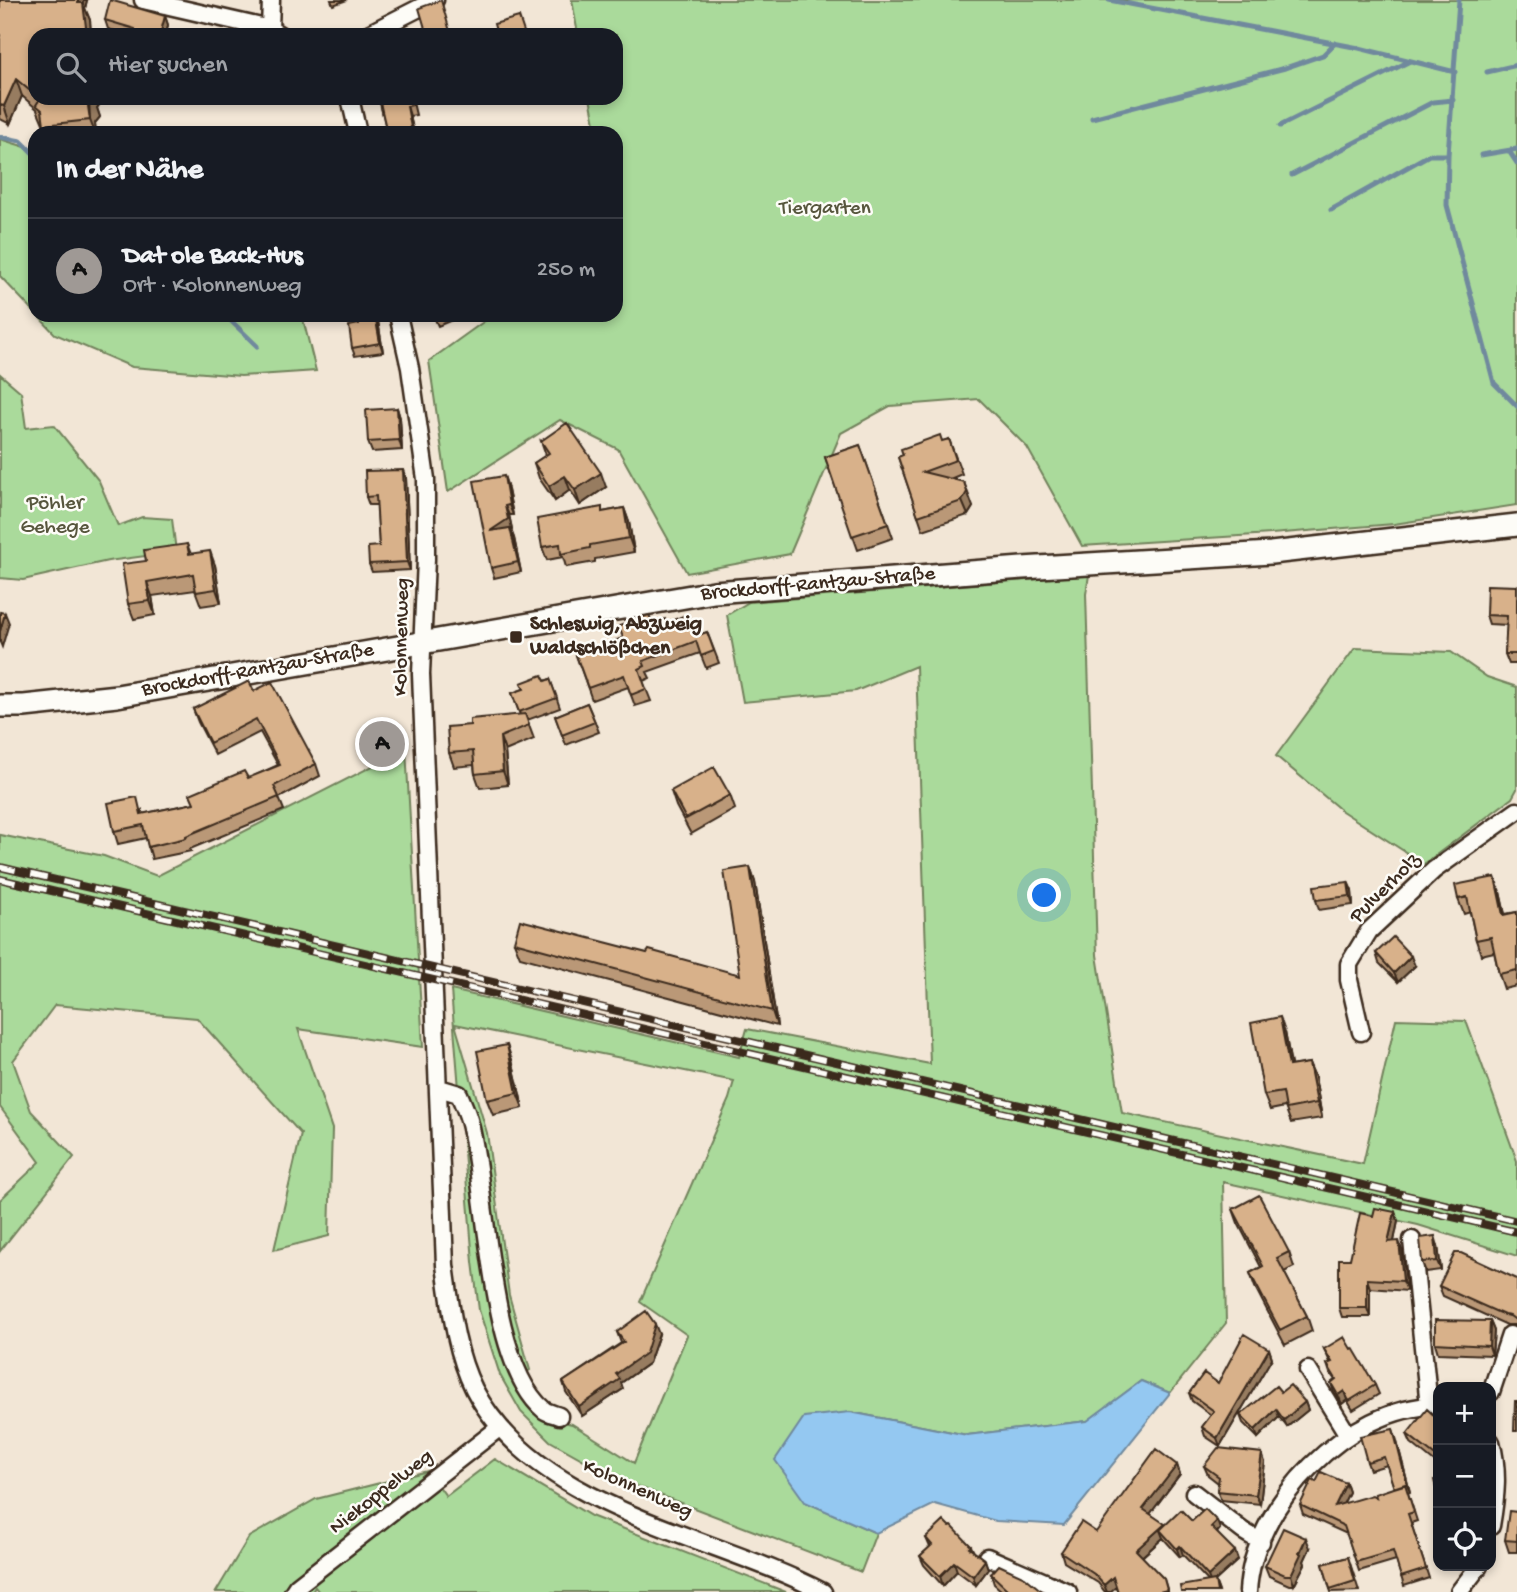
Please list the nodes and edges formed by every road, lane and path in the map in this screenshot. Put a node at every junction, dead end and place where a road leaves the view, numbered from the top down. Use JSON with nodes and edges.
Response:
{"nodes":[{"id":1,"x":143,"y":0,"type":"edge"},
{"id":2,"x":271,"y":0,"type":"edge"},
{"id":3,"x":435,"y":0,"type":"edge"},
{"id":4,"x":258,"y":28,"type":"edge"},
{"id":5,"x":274,"y":28,"type":"edge"},
{"id":6,"x":380,"y":28,"type":"edge"},
{"id":7,"x":351,"y":105,"type":"edge"},
{"id":8,"x":356,"y":126,"type":"edge"},
{"id":9,"x":400,"y":322,"type":"edge"},
{"id":10,"x":1517,"y":525,"type":"edge"},
{"id":11,"x":424,"y":642,"type":"junction"},
{"id":12,"x":0,"y":706,"type":"edge"},
{"id":13,"x":1517,"y":811,"type":"edge"},
{"id":14,"x":1361,"y":1032,"type":"dead end"},
{"id":15,"x":439,"y":1088,"type":"junction"},
{"id":16,"x":1412,"y":1240,"type":"dead end"},
{"id":17,"x":1510,"y":1335,"type":"dead end"},
{"id":18,"x":1308,"y":1370,"type":"dead end"},
{"id":19,"x":1494,"y":1382,"type":"edge"},
{"id":20,"x":1433,"y":1398,"type":"edge"},
{"id":21,"x":1433,"y":1406,"type":"edge"},
{"id":22,"x":559,"y":1416,"type":"dead end"},
{"id":23,"x":499,"y":1428,"type":"junction"},
{"id":24,"x":1348,"y":1435,"type":"junction"},
{"id":25,"x":1492,"y":1445,"type":"edge"},
{"id":26,"x":1194,"y":1493,"type":"dead end"},
{"id":27,"x":1494,"y":1508,"type":"edge"},
{"id":28,"x":1261,"y":1542,"type":"junction"},
{"id":29,"x":987,"y":1557,"type":"dead end"},
{"id":30,"x":1475,"y":1571,"type":"edge"},
{"id":31,"x":293,"y":1592,"type":"edge"},
{"id":32,"x":823,"y":1592,"type":"edge"},
{"id":33,"x":1068,"y":1592,"type":"edge"},
{"id":34,"x":1248,"y":1592,"type":"edge"},
{"id":35,"x":1459,"y":1592,"type":"edge"}],
"edges":[{"from":1,"to":4,"type":"street"},
{"from":2,"to":5,"type":"street"},
{"from":3,"to":6,"type":"street"},
{"from":7,"to":8,"type":"street"},
{"from":9,"to":11,"type":"street","name":"Kolonnenweg"},
{"from":10,"to":11,"type":"street","name":"Brockdorff-Rantzau-Straße"},
{"from":11,"to":12,"type":"street","name":"Brockdorff-Rantzau-Straße"},
{"from":11,"to":15,"type":"street","name":"Kolonnenweg"},
{"from":13,"to":14,"type":"street","name":"Pulverholz"},
{"from":15,"to":22,"type":"street"},
{"from":15,"to":23,"type":"street","name":"Kolonnenweg"},
{"from":16,"to":20,"type":"street"},
{"from":17,"to":19,"type":"street"},
{"from":18,"to":24,"type":"street"},
{"from":21,"to":24,"type":"street"},
{"from":23,"to":31,"type":"street","name":"Niekoppelweg"},
{"from":23,"to":32,"type":"street","name":"Kolonnenweg"},
{"from":24,"to":28,"type":"street"},
{"from":25,"to":27,"type":"street"},
{"from":26,"to":28,"type":"street"},
{"from":28,"to":34,"type":"street"},
{"from":29,"to":33,"type":"street"},
{"from":30,"to":35,"type":"street"}]}
